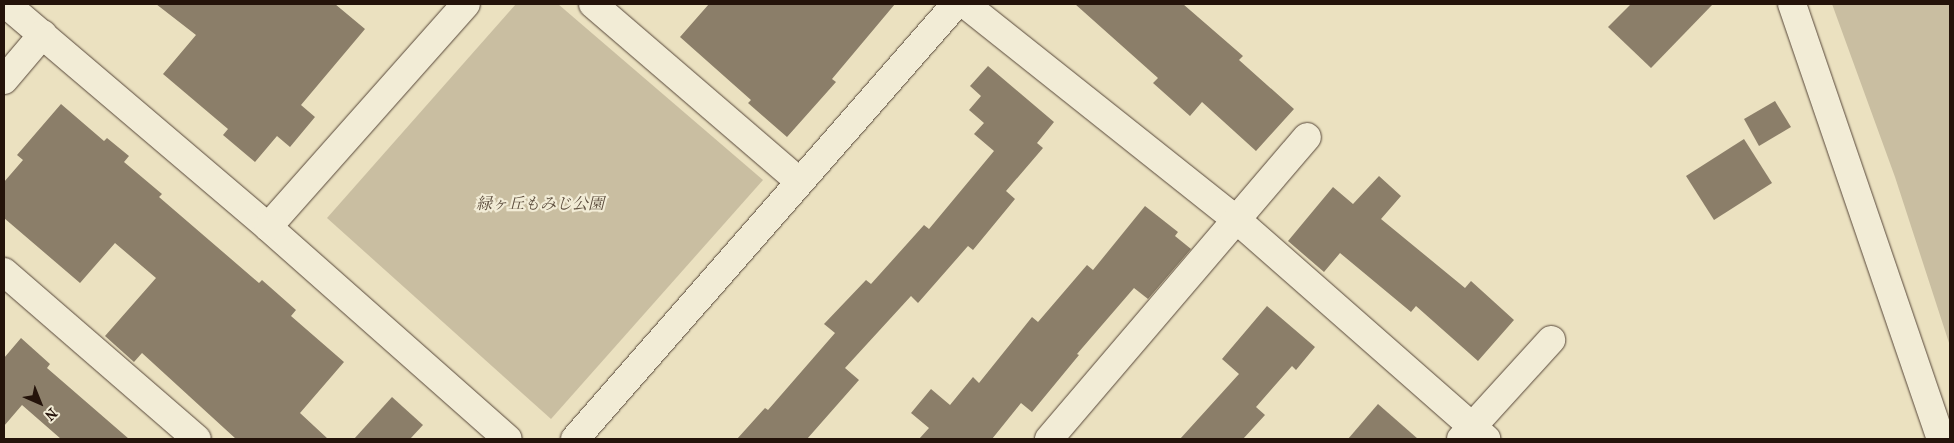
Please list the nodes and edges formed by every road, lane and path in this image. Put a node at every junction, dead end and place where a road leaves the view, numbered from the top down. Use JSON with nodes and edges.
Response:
{"nodes":[{"id":1,"x":6,"y":4,"type":"edge"},
{"id":2,"x":466,"y":4,"type":"edge"},
{"id":3,"x":594,"y":4,"type":"edge"},
{"id":4,"x":956,"y":4,"type":"edge"},
{"id":5,"x":965,"y":4,"type":"edge"},
{"id":6,"x":1792,"y":4,"type":"edge"},
{"id":7,"x":43,"y":34,"type":"junction"},
{"id":8,"x":4,"y":80,"type":"edge"},
{"id":9,"x":1308,"y":137,"type":"dead end"},
{"id":10,"x":799,"y":181,"type":"junction"},
{"id":11,"x":1237,"y":220,"type":"junction"},
{"id":12,"x":268,"y":227,"type":"junction"},
{"id":13,"x":4,"y":272,"type":"edge"},
{"id":14,"x":1551,"y":340,"type":"dead end"},
{"id":15,"x":1473,"y":435,"type":"edge"},
{"id":16,"x":197,"y":439,"type":"edge"},
{"id":17,"x":508,"y":439,"type":"edge"},
{"id":18,"x":575,"y":439,"type":"edge"},
{"id":19,"x":1049,"y":439,"type":"edge"},
{"id":20,"x":1941,"y":439,"type":"edge"}],
"edges":[{"from":1,"to":7,"type":"street"},
{"from":2,"to":12,"type":"street"},
{"from":3,"to":10,"type":"street"},
{"from":4,"to":10,"type":"street"},
{"from":5,"to":11,"type":"street"},
{"from":6,"to":20,"type":"street"},
{"from":7,"to":8,"type":"street"},
{"from":7,"to":12,"type":"street"},
{"from":9,"to":11,"type":"street"},
{"from":10,"to":18,"type":"street"},
{"from":11,"to":15,"type":"street"},
{"from":11,"to":19,"type":"street"},
{"from":12,"to":17,"type":"street"},
{"from":13,"to":16,"type":"street"},
{"from":14,"to":15,"type":"street"}]}
